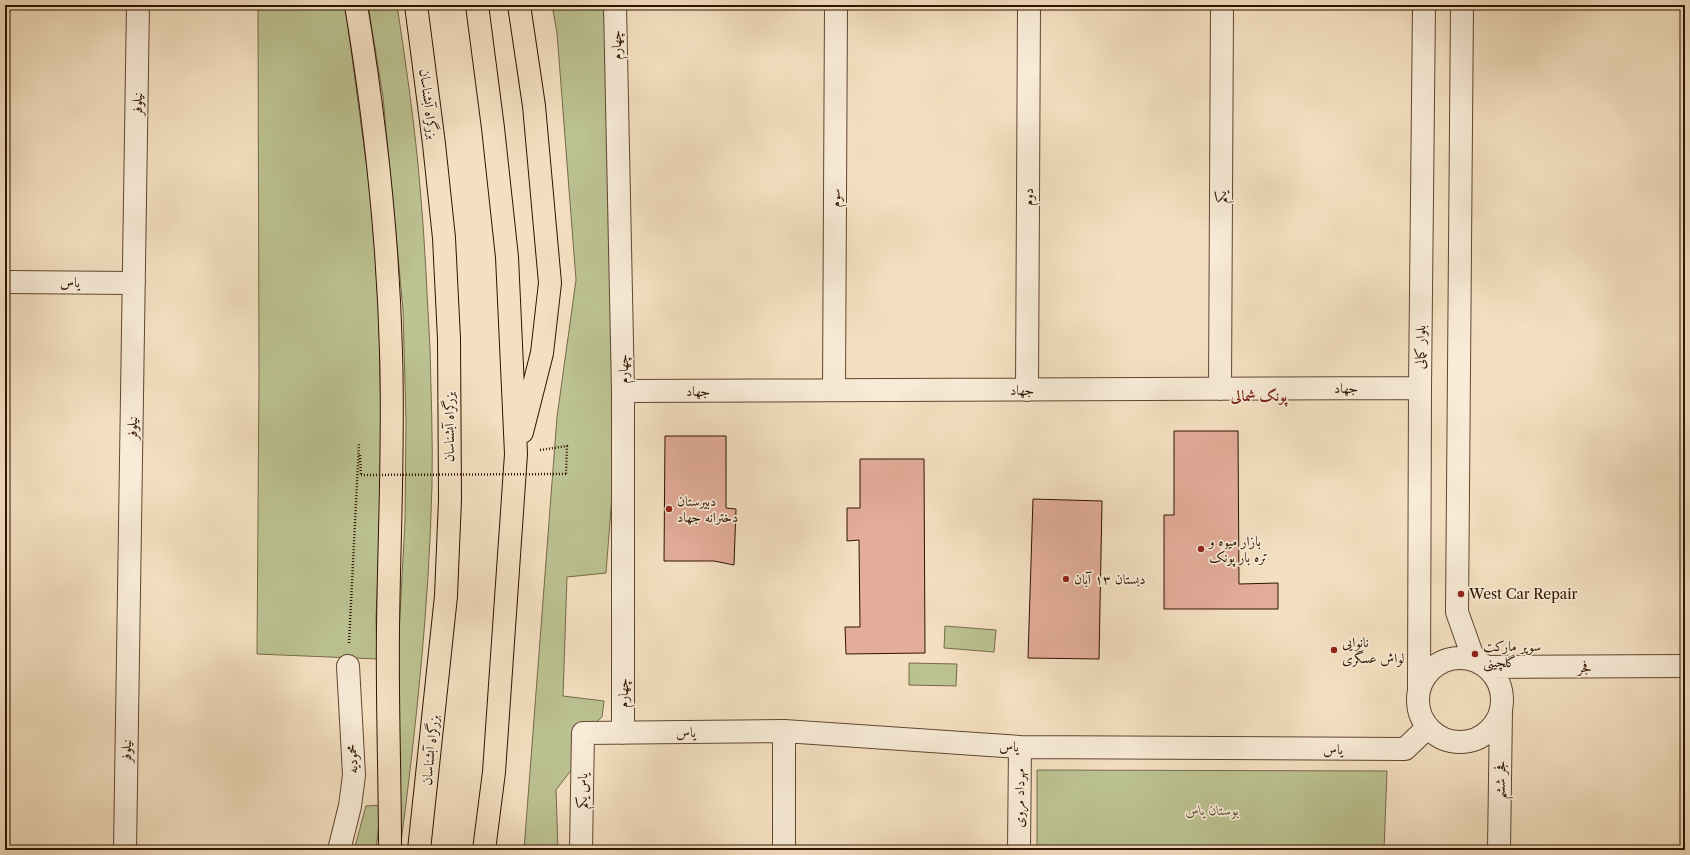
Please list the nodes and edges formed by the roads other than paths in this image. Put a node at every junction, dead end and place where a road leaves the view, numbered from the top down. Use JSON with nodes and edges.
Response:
{"nodes":[{"id":1,"x":138,"y":5,"type":"edge"},
{"id":2,"x":356,"y":5,"type":"edge"},
{"id":3,"x":416,"y":5,"type":"edge"},
{"id":4,"x":477,"y":5,"type":"edge"},
{"id":5,"x":519,"y":5,"type":"edge"},
{"id":6,"x":615,"y":5,"type":"edge"},
{"id":7,"x":836,"y":5,"type":"edge"},
{"id":8,"x":1029,"y":5,"type":"edge"},
{"id":9,"x":1222,"y":5,"type":"edge"},
{"id":10,"x":1424,"y":5,"type":"edge"},
{"id":11,"x":1462,"y":5,"type":"edge"},
{"id":12,"x":5,"y":282,"type":"edge"},
{"id":13,"x":134,"y":283,"type":"junction"},
{"id":14,"x":1420,"y":388,"type":"junction"},
{"id":15,"x":1220,"y":389,"type":"junction"},
{"id":16,"x":834,"y":390,"type":"junction"},
{"id":17,"x":1027,"y":390,"type":"junction"},
{"id":18,"x":623,"y":391,"type":"junction"},
{"id":19,"x":516,"y":454,"type":"junction"},
{"id":20,"x":1480,"y":664,"type":"junction"},
{"id":21,"x":348,"y":666,"type":"road end"},
{"id":22,"x":1685,"y":666,"type":"edge"},
{"id":23,"x":1420,"y":688,"type":"junction"},
{"id":24,"x":1501,"y":709,"type":"junction"},
{"id":25,"x":1428,"y":727,"type":"junction"},
{"id":26,"x":784,"y":731,"type":"junction"},
{"id":27,"x":623,"y":732,"type":"junction"},
{"id":28,"x":583,"y":733,"type":"joint"},
{"id":29,"x":1020,"y":746,"type":"junction"},
{"id":30,"x":125,"y":850,"type":"edge"},
{"id":31,"x":339,"y":850,"type":"edge"},
{"id":32,"x":390,"y":850,"type":"edge"},
{"id":33,"x":419,"y":850,"type":"edge"},
{"id":34,"x":484,"y":850,"type":"edge"},
{"id":35,"x":581,"y":850,"type":"edge"},
{"id":36,"x":784,"y":850,"type":"edge"},
{"id":37,"x":1019,"y":850,"type":"edge"},
{"id":38,"x":1499,"y":850,"type":"edge"}],
"edges":[{"from":1,"to":13,"type":"street","name":"نیلوفر"},
{"from":2,"to":32,"type":"highway"},
{"from":3,"to":33,"type":"highway","name":"بزرگراه آبشناسان"},
{"from":4,"to":19,"type":"highway"},
{"from":5,"to":19,"type":"highway"},
{"from":6,"to":18,"type":"street","name":"چهارم"},
{"from":7,"to":16,"type":"street","name":"سوم"},
{"from":8,"to":17,"type":"street","name":"دوم"},
{"from":9,"to":15,"type":"street","name":"یکم"},
{"from":10,"to":14,"type":"street","name":"بلوار کمالی"},
{"from":11,"to":20,"type":"street"},
{"from":12,"to":13,"type":"street","name":"یاس"},
{"from":13,"to":30,"type":"street","name":"نیلوفر"},
{"from":14,"to":15,"type":"street","name":"جهاد"},
{"from":14,"to":23,"type":"street","name":"بلوار کمالی"},
{"from":15,"to":17,"type":"street","name":"جهاد"},
{"from":16,"to":17,"type":"street","name":"جهاد"},
{"from":16,"to":18,"type":"street","name":"جهاد"},
{"from":18,"to":27,"type":"street","name":"چهارم"},
{"from":19,"to":34,"type":"highway"},
{"from":20,"to":22,"type":"street","name":"فجر"},
{"from":20,"to":23,"type":"street"},
{"from":20,"to":24,"type":"street"},
{"from":21,"to":31,"type":"street","name":"محمودیه"},
{"from":23,"to":25,"type":"street"},
{"from":24,"to":25,"type":"street"},
{"from":24,"to":38,"type":"street","name":"فجر ششم"},
{"from":25,"to":29,"type":"street","name":"یاس"},
{"from":26,"to":27,"type":"street","name":"یاس"},
{"from":26,"to":29,"type":"street","name":"یاس"},
{"from":26,"to":36,"type":"street"},
{"from":27,"to":28,"type":"street","name":"یاس"},
{"from":28,"to":35,"type":"street","name":"یاس یکم"},
{"from":29,"to":37,"type":"street","name":"مهرداد مروی"}]}
